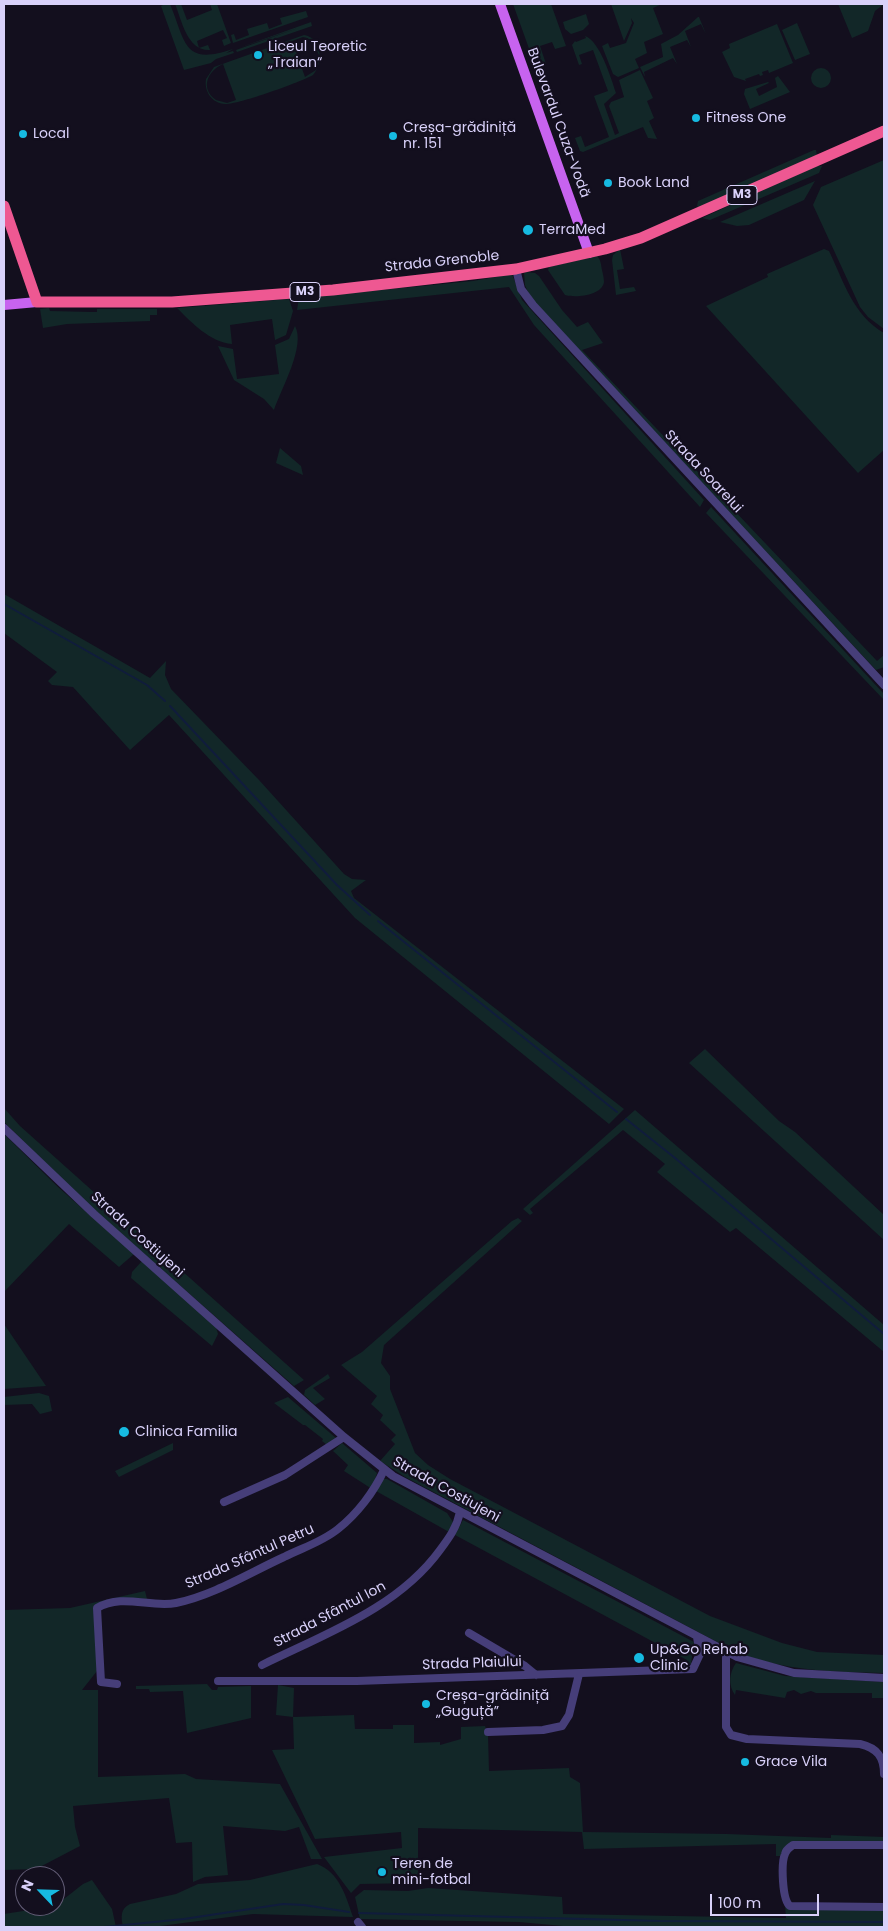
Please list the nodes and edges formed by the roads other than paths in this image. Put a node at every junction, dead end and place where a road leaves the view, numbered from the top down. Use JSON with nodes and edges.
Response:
{"nodes":[{"id":1,"x":500,"y":4,"type":"edge"},
{"id":2,"x":884,"y":123,"type":"edge"},
{"id":3,"x":884,"y":131,"type":"edge"},
{"id":4,"x":860,"y":141,"type":"junction"},
{"id":5,"x":4,"y":206,"type":"edge"},
{"id":6,"x":589,"y":252,"type":"junction"},
{"id":7,"x":516,"y":268,"type":"junction"},
{"id":8,"x":37,"y":302,"type":"junction"},
{"id":9,"x":4,"y":305,"type":"edge"},
{"id":10,"x":884,"y":685,"type":"edge"},
{"id":11,"x":4,"y":1128,"type":"edge"},
{"id":12,"x":344,"y":1436,"type":"junction"},
{"id":13,"x":384,"y":1470,"type":"junction"},
{"id":14,"x":224,"y":1502,"type":"dead end"},
{"id":15,"x":460,"y":1512,"type":"junction"},
{"id":16,"x":468,"y":1633,"type":"dead end"},
{"id":17,"x":697,"y":1637,"type":"junction"},
{"id":18,"x":726,"y":1652,"type":"junction"},
{"id":19,"x":262,"y":1665,"type":"dead end"},
{"id":20,"x":579,"y":1674,"type":"junction"},
{"id":21,"x":536,"y":1675,"type":"junction"},
{"id":22,"x":884,"y":1678,"type":"edge"},
{"id":23,"x":218,"y":1681,"type":"dead end"},
{"id":24,"x":117,"y":1684,"type":"dead end"},
{"id":25,"x":488,"y":1732,"type":"dead end"},
{"id":26,"x":884,"y":1774,"type":"edge"},
{"id":27,"x":884,"y":1845,"type":"edge"},
{"id":28,"x":884,"y":1907,"type":"edge"}],
"edges":[{"from":1,"to":6,"type":"main road","name":"Bulevardul Cuza-Vodă"},
{"from":2,"to":4,"type":"highway","name":"Strada Grenoble","number":"M3"},
{"from":3,"to":4,"type":"highway","name":"Strada Grenoble","number":"M3"},
{"from":4,"to":6,"type":"highway","name":"Strada Grenoble","number":"M3"},
{"from":5,"to":8,"type":"highway"},
{"from":6,"to":7,"type":"highway","name":"Strada Grenoble","number":"M3"},
{"from":7,"to":8,"type":"highway","name":"Strada Grenoble","number":"M3"},
{"from":7,"to":10,"type":"street","name":"Strada Soarelui"},
{"from":8,"to":9,"type":"main road","name":"Strada Grenoble"},
{"from":11,"to":12,"type":"street","name":"Strada Costiujeni"},
{"from":12,"to":13,"type":"street","name":"Strada Costiujeni"},
{"from":12,"to":14,"type":"street"},
{"from":13,"to":15,"type":"street","name":"Strada Costiujeni"},
{"from":13,"to":24,"type":"street","name":"Strada Sfântul Petru"},
{"from":15,"to":17,"type":"street","name":"Strada Costiujeni"},
{"from":15,"to":19,"type":"street","name":"Strada Sfântul Ion"},
{"from":16,"to":21,"type":"street"},
{"from":17,"to":18,"type":"street","name":"Strada Costiujeni"},
{"from":17,"to":20,"type":"street","name":"Strada Plaiului"},
{"from":18,"to":22,"type":"street","name":"Strada Costiujeni"},
{"from":18,"to":26,"type":"street"},
{"from":20,"to":21,"type":"street","name":"Strada Plaiului"},
{"from":20,"to":25,"type":"street"},
{"from":21,"to":23,"type":"street","name":"Strada Plaiului"},
{"from":27,"to":28,"type":"street"}]}
